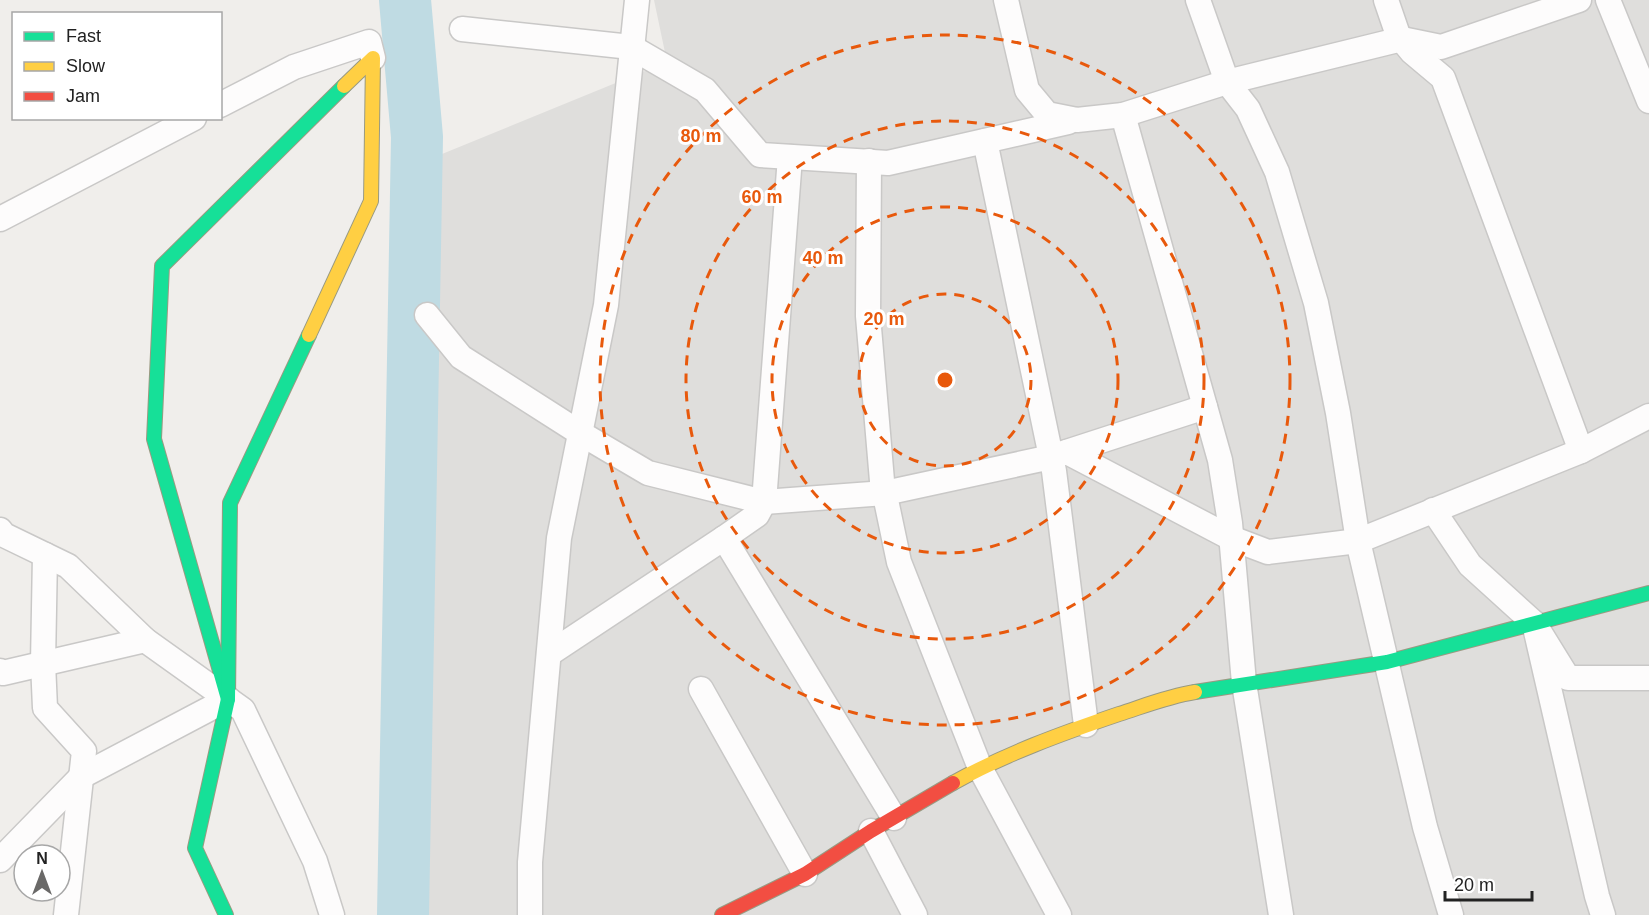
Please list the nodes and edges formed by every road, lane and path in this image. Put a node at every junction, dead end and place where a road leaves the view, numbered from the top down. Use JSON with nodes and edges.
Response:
{"nodes":[{"id":1,"x":638,"y":0,"type":"edge"},
{"id":2,"x":1006,"y":0,"type":"edge"},
{"id":3,"x":1198,"y":0,"type":"edge"},
{"id":4,"x":1386,"y":0,"type":"edge"},
{"id":5,"x":1579,"y":0,"type":"edge"},
{"id":6,"x":1608,"y":0,"type":"edge"},
{"id":7,"x":462,"y":29,"type":"dead end"},
{"id":8,"x":1402,"y":39,"type":"junction"},
{"id":9,"x":631,"y":47,"type":"junction"},
{"id":10,"x":373,"y":58,"type":"junction"},
{"id":11,"x":1227,"y":82,"type":"junction"},
{"id":12,"x":1649,"y":101,"type":"edge"},
{"id":13,"x":222,"y":104,"type":"edge"},
{"id":14,"x":1123,"y":115,"type":"junction"},
{"id":15,"x":190,"y":120,"type":"edge"},
{"id":16,"x":1077,"y":120,"type":"junction"},
{"id":17,"x":985,"y":141,"type":"junction"},
{"id":18,"x":790,"y":157,"type":"junction"},
{"id":19,"x":869,"y":161,"type":"junction"},
{"id":20,"x":0,"y":219,"type":"edge"},
{"id":21,"x":427,"y":315,"type":"dead end"},
{"id":22,"x":1205,"y":407,"type":"junction"},
{"id":23,"x":1649,"y":416,"type":"edge"},
{"id":24,"x":580,"y":433,"type":"junction"},
{"id":25,"x":1581,"y":451,"type":"junction"},
{"id":26,"x":1059,"y":454,"type":"junction"},
{"id":27,"x":885,"y":493,"type":"junction"},
{"id":28,"x":764,"y":502,"type":"junction"},
{"id":29,"x":1433,"y":510,"type":"junction"},
{"id":30,"x":1,"y":538,"type":"edge"},
{"id":31,"x":724,"y":538,"type":"junction"},
{"id":32,"x":1231,"y":538,"type":"junction"},
{"id":33,"x":1358,"y":541,"type":"junction"},
{"id":34,"x":45,"y":555,"type":"junction"},
{"id":35,"x":1649,"y":592,"type":"edge"},
{"id":36,"x":1534,"y":623,"type":"junction"},
{"id":37,"x":145,"y":640,"type":"junction"},
{"id":38,"x":549,"y":654,"type":"junction"},
{"id":39,"x":1387,"y":662,"type":"junction"},
{"id":40,"x":43,"y":663,"type":"junction"},
{"id":41,"x":0,"y":671,"type":"edge"},
{"id":42,"x":1649,"y":678,"type":"edge"},
{"id":43,"x":1244,"y":682,"type":"junction"},
{"id":44,"x":701,"y":689,"type":"dead end"},
{"id":45,"x":228,"y":699,"type":"junction"},
{"id":46,"x":1086,"y":724,"type":"junction"},
{"id":47,"x":980,"y":768,"type":"junction"},
{"id":48,"x":82,"y":776,"type":"junction"},
{"id":49,"x":894,"y":818,"type":"junction"},
{"id":50,"x":871,"y":831,"type":"junction"},
{"id":51,"x":0,"y":860,"type":"edge"},
{"id":52,"x":805,"y":874,"type":"junction"},
{"id":53,"x":66,"y":915,"type":"edge"},
{"id":54,"x":226,"y":915,"type":"edge"},
{"id":55,"x":332,"y":915,"type":"edge"},
{"id":56,"x":530,"y":915,"type":"edge"},
{"id":57,"x":722,"y":915,"type":"edge"},
{"id":58,"x":915,"y":915,"type":"edge"},
{"id":59,"x":1059,"y":915,"type":"edge"},
{"id":60,"x":1281,"y":915,"type":"edge"},
{"id":61,"x":1451,"y":915,"type":"edge"},
{"id":62,"x":1603,"y":915,"type":"edge"}],
"edges":[{"from":1,"to":9,"type":"street"},
{"from":2,"to":16,"type":"street"},
{"from":3,"to":11,"type":"street"},
{"from":4,"to":8,"type":"street"},
{"from":5,"to":8,"type":"street"},
{"from":6,"to":12,"type":"street"},
{"from":7,"to":9,"type":"street"},
{"from":8,"to":11,"type":"street"},
{"from":8,"to":25,"type":"street"},
{"from":9,"to":18,"type":"street"},
{"from":9,"to":24,"type":"street"},
{"from":10,"to":13,"type":"street"},
{"from":10,"to":45,"type":"street"},
{"from":10,"to":45,"type":"street"},
{"from":11,"to":14,"type":"street"},
{"from":11,"to":33,"type":"street"},
{"from":14,"to":16,"type":"street"},
{"from":14,"to":22,"type":"street"},
{"from":15,"to":20,"type":"street"},
{"from":16,"to":17,"type":"street"},
{"from":17,"to":19,"type":"street"},
{"from":17,"to":26,"type":"street"},
{"from":18,"to":19,"type":"street"},
{"from":18,"to":28,"type":"street"},
{"from":19,"to":27,"type":"street"},
{"from":21,"to":24,"type":"street"},
{"from":22,"to":26,"type":"street"},
{"from":22,"to":32,"type":"street"},
{"from":23,"to":25,"type":"street"},
{"from":24,"to":28,"type":"street"},
{"from":24,"to":38,"type":"street"},
{"from":25,"to":29,"type":"street"},
{"from":26,"to":27,"type":"street"},
{"from":26,"to":32,"type":"street"},
{"from":26,"to":46,"type":"street"},
{"from":27,"to":28,"type":"street"},
{"from":27,"to":47,"type":"street"},
{"from":28,"to":31,"type":"street"},
{"from":29,"to":33,"type":"street"},
{"from":29,"to":36,"type":"street"},
{"from":30,"to":34,"type":"street"},
{"from":31,"to":38,"type":"street"},
{"from":31,"to":49,"type":"street"},
{"from":32,"to":33,"type":"street"},
{"from":32,"to":43,"type":"street"},
{"from":33,"to":39,"type":"street"},
{"from":34,"to":37,"type":"street"},
{"from":34,"to":40,"type":"street"},
{"from":35,"to":36,"type":"street"},
{"from":36,"to":39,"type":"street"},
{"from":36,"to":42,"type":"street"},
{"from":36,"to":62,"type":"street"},
{"from":37,"to":40,"type":"street"},
{"from":37,"to":45,"type":"street"},
{"from":38,"to":56,"type":"street"},
{"from":39,"to":43,"type":"street"},
{"from":39,"to":61,"type":"street"},
{"from":40,"to":41,"type":"street"},
{"from":40,"to":48,"type":"street"},
{"from":43,"to":46,"type":"street"},
{"from":43,"to":60,"type":"street"},
{"from":44,"to":52,"type":"street"},
{"from":45,"to":48,"type":"street"},
{"from":45,"to":54,"type":"street"},
{"from":45,"to":55,"type":"street"},
{"from":46,"to":47,"type":"street"},
{"from":47,"to":49,"type":"street"},
{"from":47,"to":59,"type":"street"},
{"from":48,"to":51,"type":"street"},
{"from":48,"to":53,"type":"street"},
{"from":49,"to":50,"type":"street"},
{"from":50,"to":52,"type":"street"},
{"from":50,"to":58,"type":"street"},
{"from":52,"to":57,"type":"street"}]}
